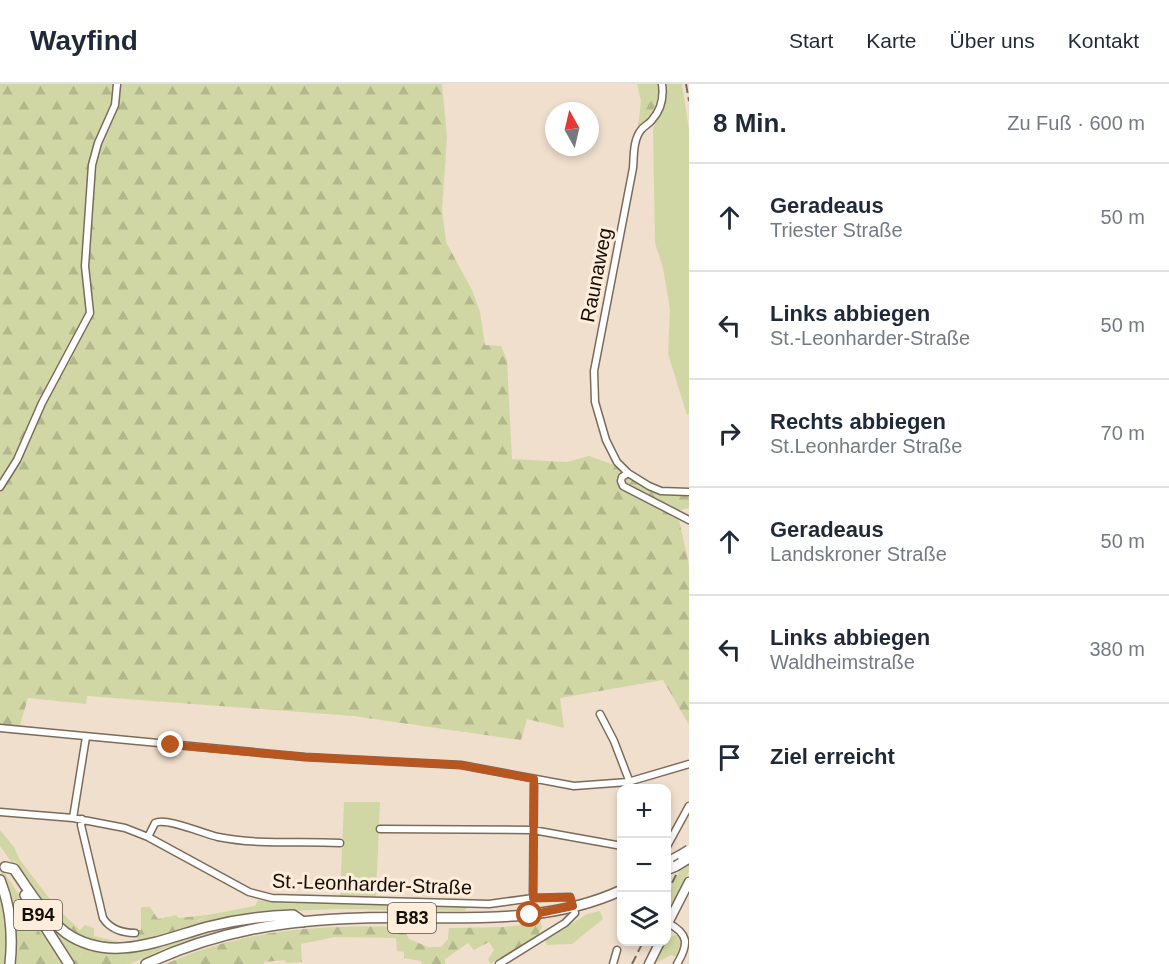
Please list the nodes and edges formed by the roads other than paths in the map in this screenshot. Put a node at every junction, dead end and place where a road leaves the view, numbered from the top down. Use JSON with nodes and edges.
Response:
{"nodes":[{"id":1,"x":117,"y":84,"type":"edge"},
{"id":2,"x":662,"y":84,"type":"edge"},
{"id":3,"x":628,"y":473,"type":"junction"},
{"id":4,"x":0,"y":487,"type":"edge"},
{"id":5,"x":689,"y":492,"type":"edge"},
{"id":6,"x":689,"y":520,"type":"edge"},
{"id":7,"x":600,"y":714,"type":"dead end"},
{"id":8,"x":0,"y":728,"type":"edge"},
{"id":9,"x":86,"y":736,"type":"junction"},
{"id":10,"x":689,"y":764,"type":"edge"},
{"id":11,"x":534,"y":779,"type":"junction"},
{"id":12,"x":630,"y":784,"type":"edge"},
{"id":13,"x":633,"y":784,"type":"edge"},
{"id":14,"x":617,"y":785,"type":"edge"},
{"id":15,"x":689,"y":806,"type":"edge"},
{"id":16,"x":0,"y":812,"type":"edge"},
{"id":17,"x":73,"y":818,"type":"junction"},
{"id":18,"x":82,"y":819,"type":"junction"},
{"id":19,"x":380,"y":829,"type":"dead end"},
{"id":20,"x":533,"y":830,"type":"junction"},
{"id":21,"x":148,"y":837,"type":"junction"},
{"id":22,"x":671,"y":839,"type":"edge"},
{"id":23,"x":340,"y":843,"type":"dead end"},
{"id":24,"x":617,"y":845,"type":"edge"},
{"id":25,"x":686,"y":854,"type":"edge"},
{"id":26,"x":3,"y":863,"type":"edge"},
{"id":27,"x":671,"y":866,"type":"edge"},
{"id":28,"x":0,"y":880,"type":"edge"},
{"id":29,"x":689,"y":882,"type":"edge"},
{"id":30,"x":617,"y":891,"type":"edge"},
{"id":31,"x":533,"y":898,"type":"junction"},
{"id":32,"x":573,"y":906,"type":"junction"},
{"id":33,"x":671,"y":917,"type":"edge"},
{"id":34,"x":303,"y":922,"type":"junction"},
{"id":35,"x":671,"y":927,"type":"edge"},
{"id":36,"x":135,"y":933,"type":"dead end"},
{"id":37,"x":658,"y":946,"type":"edge"},
{"id":38,"x":617,"y":950,"type":"dead end"},
{"id":39,"x":10,"y":964,"type":"edge"},
{"id":40,"x":69,"y":964,"type":"edge"},
{"id":41,"x":146,"y":964,"type":"edge"},
{"id":42,"x":499,"y":964,"type":"edge"},
{"id":43,"x":613,"y":964,"type":"edge"},
{"id":44,"x":649,"y":964,"type":"edge"},
{"id":45,"x":677,"y":964,"type":"edge"}],
"edges":[{"from":1,"to":4,"type":"street"},
{"from":2,"to":3,"type":"street","name":"Raunaweg"},
{"from":3,"to":5,"type":"street","name":"Raunaweg"},
{"from":3,"to":6,"type":"street","name":"Raunaweg"},
{"from":7,"to":12,"type":"street"},
{"from":8,"to":9,"type":"street"},
{"from":9,"to":11,"type":"street"},
{"from":9,"to":17,"type":"street"},
{"from":10,"to":13,"type":"street"},
{"from":11,"to":14,"type":"street"},
{"from":11,"to":20,"type":"street"},
{"from":15,"to":22,"type":"street"},
{"from":16,"to":17,"type":"street","name":"St.-Leonharder-Straße"},
{"from":17,"to":18,"type":"street","name":"St.-Leonharder-Straße"},
{"from":18,"to":21,"type":"street","name":"St.-Leonharder-Straße"},
{"from":18,"to":36,"type":"street"},
{"from":19,"to":20,"type":"street"},
{"from":20,"to":24,"type":"street"},
{"from":20,"to":31,"type":"street"},
{"from":21,"to":23,"type":"street"},
{"from":21,"to":31,"type":"street","name":"St.-Leonharder-Straße"},
{"from":25,"to":27,"type":"main road","bridge":true},
{"from":26,"to":34,"type":"main road"},
{"from":26,"to":40,"type":"main road","number":"B94"},
{"from":28,"to":39,"type":"main road"},
{"from":29,"to":33,"type":"street"},
{"from":30,"to":32,"type":"main road","number":"B83"},
{"from":31,"to":32,"type":"street","name":"St.-Leonharder-Straße"},
{"from":32,"to":34,"type":"main road","number":"B83"},
{"from":32,"to":42,"type":"street"},
{"from":34,"to":41,"type":"main road","number":"B83"},
{"from":35,"to":45,"type":"street"},
{"from":37,"to":44,"type":"street"},
{"from":38,"to":43,"type":"street"}]}
